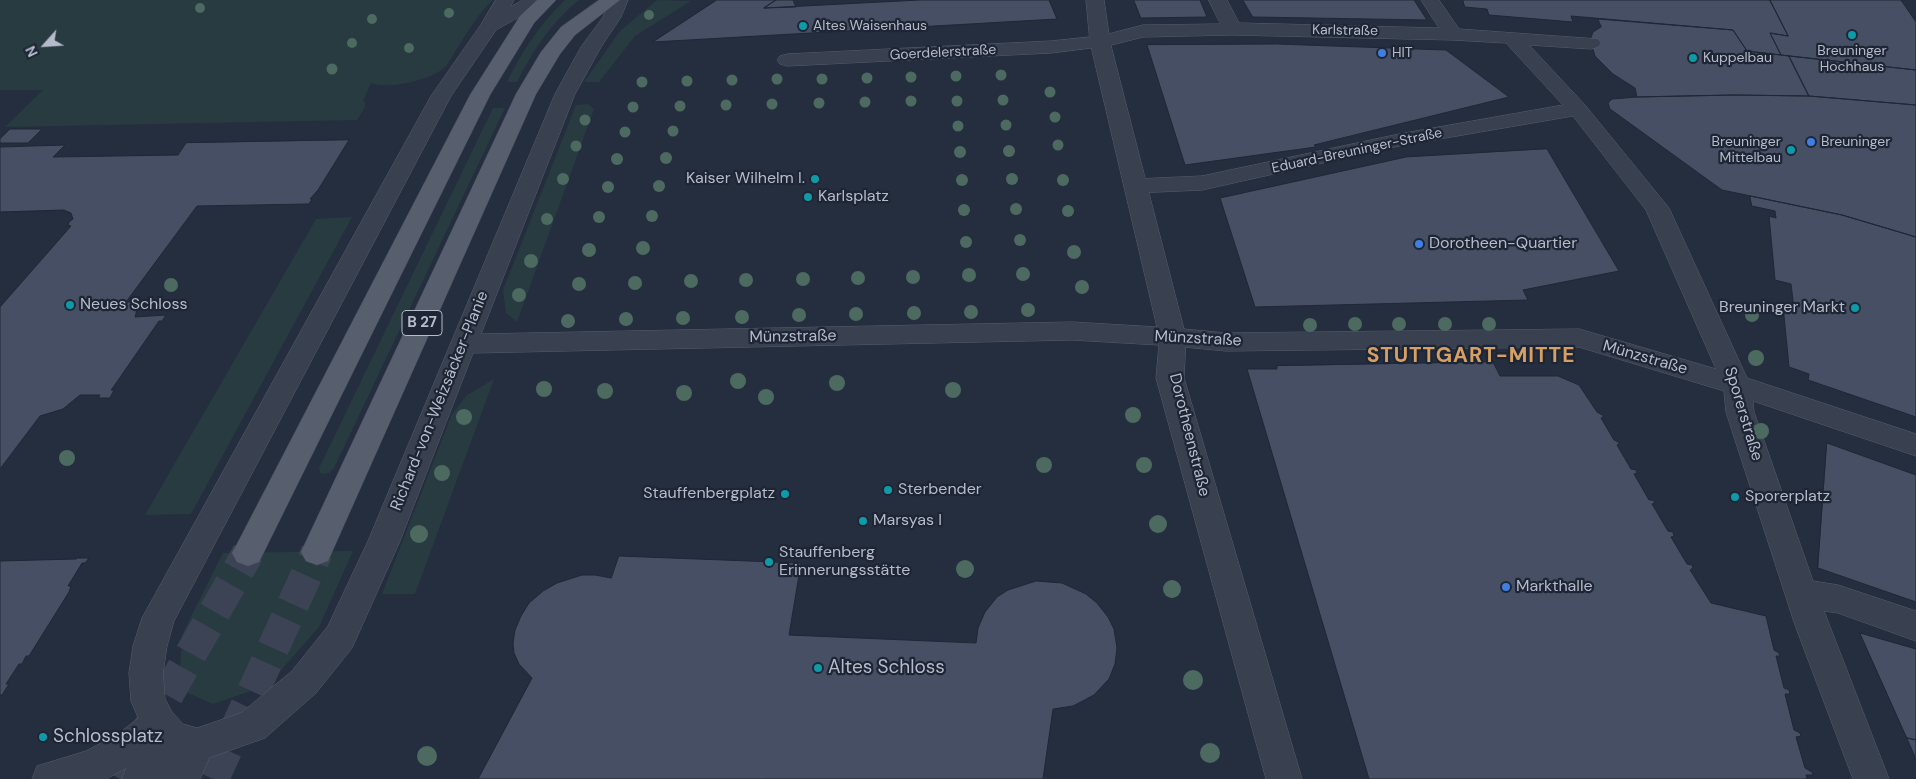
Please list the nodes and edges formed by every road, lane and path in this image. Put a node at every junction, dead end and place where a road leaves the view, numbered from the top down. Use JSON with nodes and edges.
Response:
{"nodes":[{"id":1,"x":505,"y":0,"type":"edge"},
{"id":2,"x":536,"y":0,"type":"edge"},
{"id":3,"x":547,"y":0,"type":"edge"},
{"id":4,"x":611,"y":0,"type":"edge"},
{"id":5,"x":619,"y":0,"type":"edge"},
{"id":6,"x":1095,"y":0,"type":"edge"},
{"id":7,"x":1218,"y":0,"type":"edge"},
{"id":8,"x":1430,"y":0,"type":"edge"},
{"id":9,"x":489,"y":27,"type":"junction"},
{"id":10,"x":1232,"y":29,"type":"junction"},
{"id":11,"x":1453,"y":34,"type":"junction"},
{"id":12,"x":1512,"y":38,"type":"junction"},
{"id":13,"x":1100,"y":42,"type":"junction"},
{"id":14,"x":1590,"y":44,"type":"dead end"},
{"id":15,"x":787,"y":60,"type":"dead end"},
{"id":16,"x":1578,"y":110,"type":"junction"},
{"id":17,"x":1134,"y":186,"type":"junction"},
{"id":18,"x":1172,"y":337,"type":"junction"},
{"id":19,"x":463,"y":344,"type":"junction"},
{"id":20,"x":1737,"y":384,"type":"junction"},
{"id":21,"x":1916,"y":445,"type":"edge"},
{"id":22,"x":318,"y":552,"type":"tunnel mouth"},
{"id":23,"x":248,"y":553,"type":"tunnel mouth"},
{"id":24,"x":1802,"y":594,"type":"junction"},
{"id":25,"x":1916,"y":626,"type":"edge"},
{"id":26,"x":180,"y":737,"type":"junction"},
{"id":27,"x":50,"y":779,"type":"edge"},
{"id":28,"x":140,"y":779,"type":"edge"},
{"id":29,"x":181,"y":779,"type":"edge"},
{"id":30,"x":1284,"y":779,"type":"edge"},
{"id":31,"x":1871,"y":779,"type":"edge"}],
"edges":[{"from":1,"to":9,"type":"street"},
{"from":2,"to":9,"type":"street"},
{"from":3,"to":23,"type":"main road"},
{"from":4,"to":22,"type":"main road","number":"B 27"},
{"from":5,"to":19,"type":"street","name":"Richard-von-Weizsäcker-Planie"},
{"from":6,"to":13,"type":"street","name":"Dorotheenstraße"},
{"from":7,"to":10,"type":"street"},
{"from":8,"to":11,"type":"street"},
{"from":9,"to":26,"type":"street"},
{"from":10,"to":11,"type":"street","name":"Karlstraße"},
{"from":10,"to":13,"type":"street","name":"Karlstraße"},
{"from":11,"to":12,"type":"street","name":"Karlstraße"},
{"from":12,"to":14,"type":"street","name":"Karlstraße"},
{"from":12,"to":16,"type":"street","name":"Sporerstraße"},
{"from":13,"to":15,"type":"street","name":"Goerdelerstraße"},
{"from":13,"to":17,"type":"street","name":"Dorotheenstraße"},
{"from":16,"to":17,"type":"street","name":"Eduard-Breuninger-Straße"},
{"from":16,"to":20,"type":"street","name":"Sporerstraße"},
{"from":17,"to":18,"type":"street","name":"Dorotheenstraße"},
{"from":18,"to":19,"type":"street","name":"Münzstraße"},
{"from":18,"to":20,"type":"street","name":"Münzstraße"},
{"from":18,"to":30,"type":"street","name":"Dorotheenstraße"},
{"from":19,"to":26,"type":"street","name":"Richard-von-Weizsäcker-Planie"},
{"from":20,"to":21,"type":"street","name":"Münzstraße"},
{"from":20,"to":24,"type":"street","name":"Sporerstraße"},
{"from":24,"to":25,"type":"street"},
{"from":24,"to":31,"type":"street","name":"Sporerstraße"},
{"from":26,"to":27,"type":"street"},
{"from":26,"to":28,"type":"street"},
{"from":26,"to":29,"type":"street"}]}
